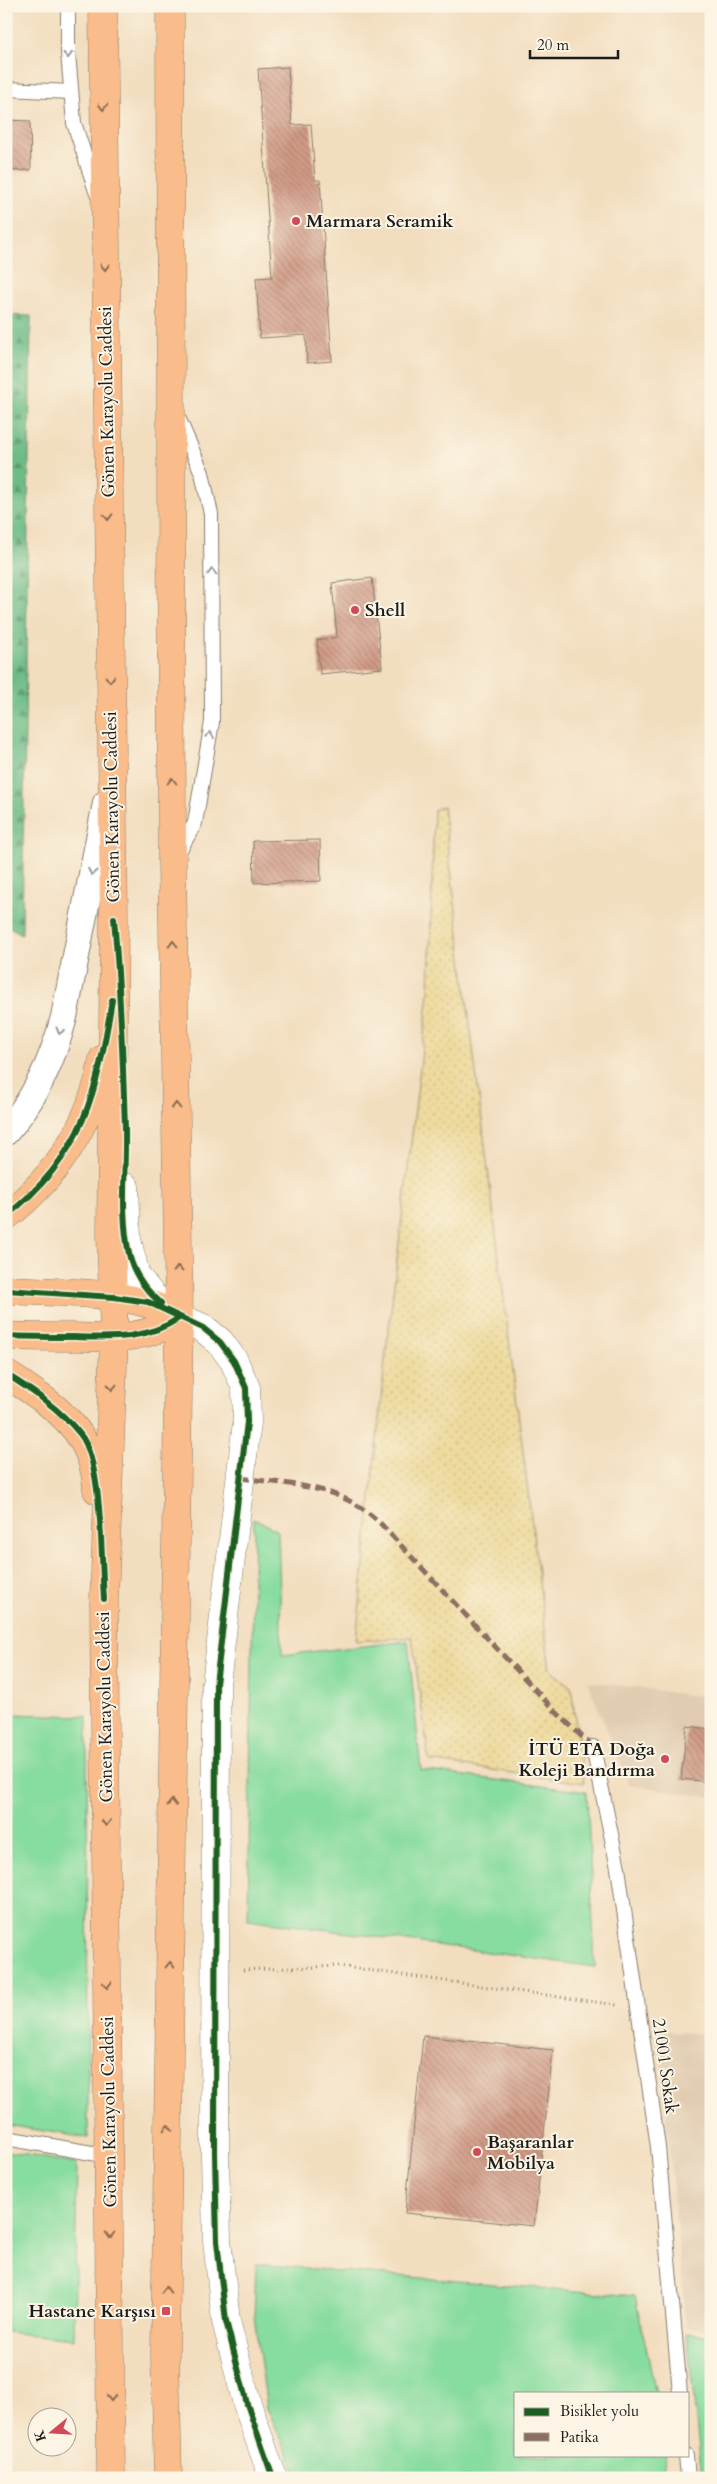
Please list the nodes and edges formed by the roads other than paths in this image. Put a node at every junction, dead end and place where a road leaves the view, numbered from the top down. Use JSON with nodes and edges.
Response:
{"nodes":[{"id":1,"x":68,"y":6,"type":"edge"},
{"id":2,"x":103,"y":6,"type":"edge"},
{"id":3,"x":170,"y":6,"type":"edge"},
{"id":4,"x":6,"y":89,"type":"edge"},
{"id":5,"x":71,"y":92,"type":"junction"},
{"id":6,"x":104,"y":218,"type":"junction"},
{"id":7,"x":171,"y":401,"type":"junction"},
{"id":8,"x":112,"y":772,"type":"junction"},
{"id":9,"x":172,"y":864,"type":"junction"},
{"id":10,"x":114,"y":918,"type":"junction"},
{"id":11,"x":112,"y":1000,"type":"junction"},
{"id":12,"x":6,"y":1132,"type":"edge"},
{"id":13,"x":6,"y":1216,"type":"edge"},
{"id":14,"x":6,"y":1290,"type":"edge"},
{"id":15,"x":114,"y":1297,"type":"junction"},
{"id":16,"x":178,"y":1318,"type":"junction"},
{"id":17,"x":6,"y":1336,"type":"edge"},
{"id":18,"x":114,"y":1338,"type":"junction"},
{"id":19,"x":6,"y":1374,"type":"edge"},
{"id":20,"x":104,"y":1599,"type":"junction"},
{"id":21,"x":593,"y":1747,"type":"dead end"},
{"id":22,"x":6,"y":2138,"type":"edge"},
{"id":23,"x":109,"y":2156,"type":"junction"},
{"id":24,"x":165,"y":2356,"type":"junction"},
{"id":25,"x":680,"y":2392,"type":"edge"},
{"id":26,"x":686,"y":2456,"type":"edge"},
{"id":27,"x":111,"y":2478,"type":"edge"},
{"id":28,"x":168,"y":2478,"type":"edge"},
{"id":29,"x":181,"y":2478,"type":"edge"},
{"id":30,"x":273,"y":2478,"type":"edge"},
{"id":31,"x":688,"y":2478,"type":"edge"}],
"edges":[{"from":1,"to":5,"type":"lane","one_way":true},
{"from":2,"to":6,"type":"highway","name":"Gönen Karayolu Caddesi","one_way":true},
{"from":3,"to":7,"type":"highway"},
{"from":4,"to":5,"type":"lane"},
{"from":5,"to":6,"type":"lane"},
{"from":6,"to":8,"type":"highway","name":"Gönen Karayolu Caddesi","one_way":true},
{"from":9,"to":7,"type":"highway","one_way":true},
{"from":9,"to":7,"type":"lane","one_way":true},
{"from":8,"to":10,"type":"highway","name":"Gönen Karayolu Caddesi"},
{"from":8,"to":12,"type":"street","one_way":true},
{"from":16,"to":9,"type":"highway","one_way":true},
{"from":10,"to":11,"type":"highway","name":"Gönen Karayolu Caddesi"},
{"from":10,"to":16,"type":"street"},
{"from":11,"to":13,"type":"highway"},
{"from":11,"to":15,"type":"highway","name":"Gönen Karayolu Caddesi"},
{"from":14,"to":15,"type":"highway"},
{"from":15,"to":16,"type":"highway"},
{"from":15,"to":18,"type":"highway","name":"Gönen Karayolu Caddesi"},
{"from":16,"to":18,"type":"highway"},
{"from":24,"to":16,"type":"highway","one_way":true},
{"from":16,"to":30,"type":"street"},
{"from":17,"to":18,"type":"highway"},
{"from":18,"to":20,"type":"highway","name":"Gönen Karayolu Caddesi","one_way":true},
{"from":19,"to":20,"type":"highway"},
{"from":20,"to":23,"type":"highway","name":"Gönen Karayolu Caddesi","one_way":true},
{"from":21,"to":25,"type":"lane","name":"21001 Sokak"},
{"from":22,"to":23,"type":"lane"},
{"from":23,"to":27,"type":"highway","name":"Gönen Karayolu Caddesi","one_way":true},
{"from":24,"to":28,"type":"highway"},
{"from":24,"to":29,"type":"street"},
{"from":26,"to":31,"type":"lane"}]}
